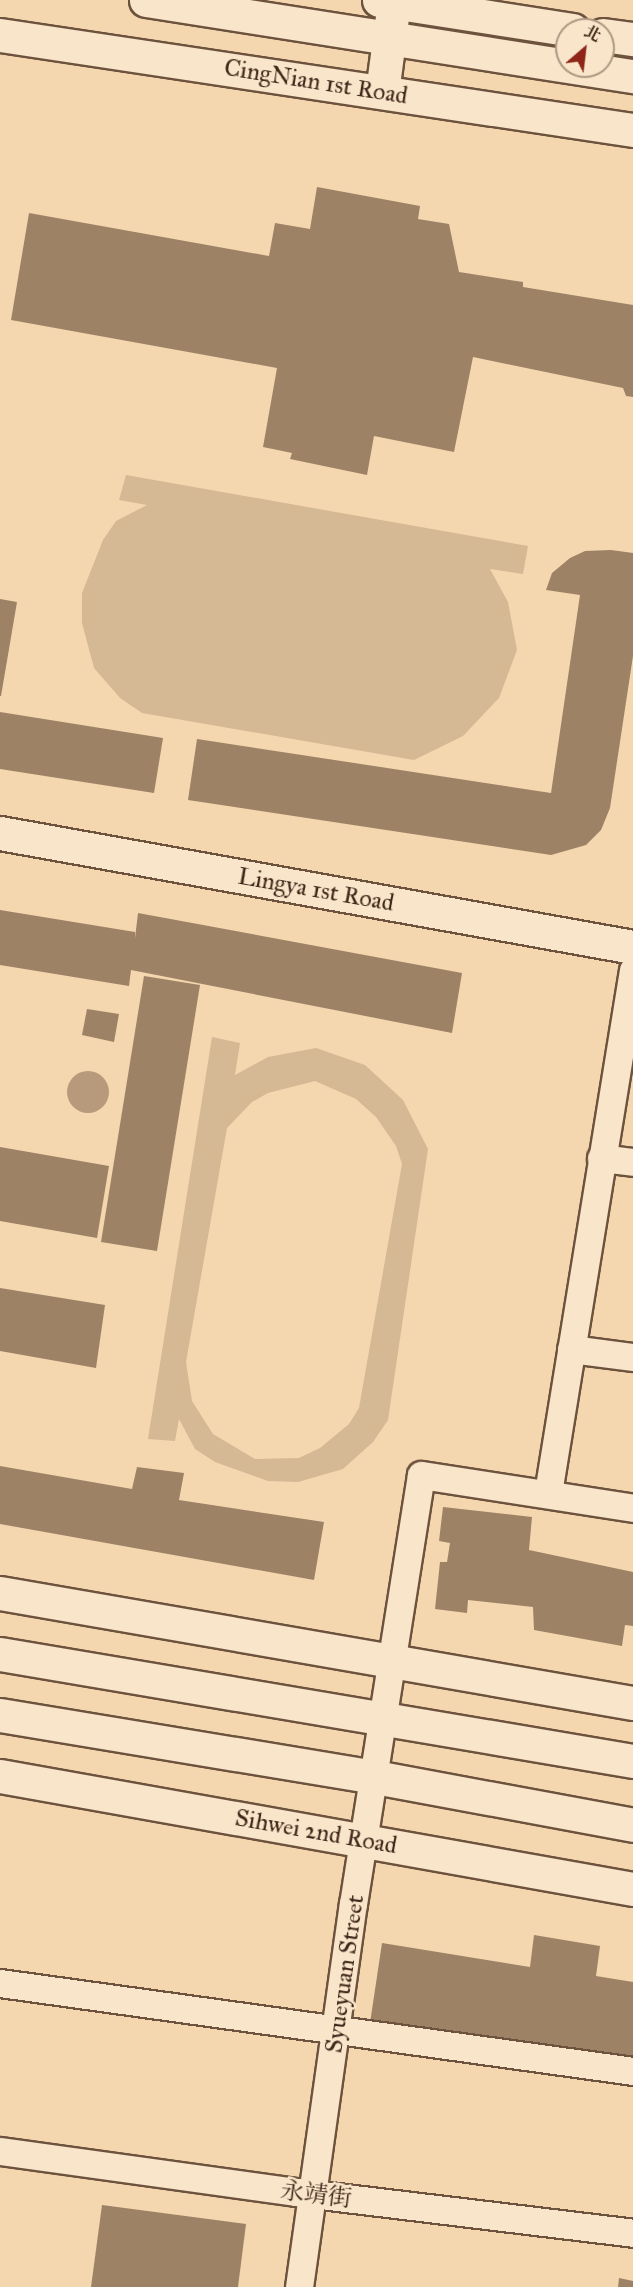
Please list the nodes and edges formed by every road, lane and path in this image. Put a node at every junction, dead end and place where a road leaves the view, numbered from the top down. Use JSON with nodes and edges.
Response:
{"nodes":[{"id":1,"x":146,"y":0,"type":"edge"},
{"id":2,"x":390,"y":1,"type":"edge"},
{"id":3,"x":555,"y":27,"type":"edge"},
{"id":4,"x":0,"y":35,"type":"edge"},
{"id":5,"x":615,"y":36,"type":"edge"},
{"id":6,"x":390,"y":38,"type":"junction"},
{"id":7,"x":633,"y":39,"type":"edge"},
{"id":8,"x":633,"y":76,"type":"edge"},
{"id":9,"x":382,"y":93,"type":"junction"},
{"id":10,"x":633,"y":130,"type":"edge"},
{"id":11,"x":0,"y":833,"type":"edge"},
{"id":12,"x":633,"y":947,"type":"edge"},
{"id":13,"x":633,"y":970,"type":"edge"},
{"id":14,"x":601,"y":1158,"type":"junction"},
{"id":15,"x":633,"y":1162,"type":"edge"},
{"id":16,"x":571,"y":1349,"type":"junction"},
{"id":17,"x":633,"y":1357,"type":"edge"},
{"id":18,"x":548,"y":1493,"type":"junction"},
{"id":19,"x":633,"y":1508,"type":"edge"},
{"id":20,"x":0,"y":1593,"type":"edge"},
{"id":21,"x":0,"y":1654,"type":"edge"},
{"id":22,"x":393,"y":1661,"type":"junction"},
{"id":23,"x":633,"y":1703,"type":"edge"},
{"id":24,"x":0,"y":1715,"type":"edge"},
{"id":25,"x":385,"y":1719,"type":"junction"},
{"id":26,"x":633,"y":1761,"type":"edge"},
{"id":27,"x":0,"y":1776,"type":"edge"},
{"id":28,"x":375,"y":1777,"type":"junction"},
{"id":29,"x":633,"y":1825,"type":"edge"},
{"id":30,"x":366,"y":1841,"type":"junction"},
{"id":31,"x":633,"y":1888,"type":"edge"},
{"id":32,"x":0,"y":1983,"type":"edge"},
{"id":33,"x":338,"y":2031,"type":"junction"},
{"id":34,"x":633,"y":2071,"type":"edge"},
{"id":35,"x":0,"y":2151,"type":"edge"},
{"id":36,"x":314,"y":2195,"type":"junction"},
{"id":37,"x":633,"y":2234,"type":"edge"},
{"id":38,"x":299,"y":2287,"type":"edge"}],
"edges":[{"from":1,"to":6,"type":"street"},
{"from":2,"to":3,"type":"street"},
{"from":2,"to":6,"type":"street"},
{"from":4,"to":9,"type":"street","name":"CingNian 1st Road"},
{"from":5,"to":7,"type":"street"},
{"from":6,"to":8,"type":"street"},
{"from":6,"to":9,"type":"street"},
{"from":9,"to":10,"type":"street","name":"CingNian 1st Road"},
{"from":11,"to":12,"type":"street","name":"Lingya 1st Road"},
{"from":13,"to":14,"type":"street"},
{"from":14,"to":15,"type":"street"},
{"from":14,"to":16,"type":"street"},
{"from":16,"to":17,"type":"street"},
{"from":16,"to":18,"type":"street"},
{"from":18,"to":19,"type":"street"},
{"from":18,"to":22,"type":"street","name":"Syueyuan Street"},
{"from":20,"to":22,"type":"street"},
{"from":21,"to":25,"type":"street"},
{"from":22,"to":23,"type":"street"},
{"from":22,"to":25,"type":"street","name":"Syueyuan Street"},
{"from":24,"to":28,"type":"street"},
{"from":25,"to":26,"type":"street"},
{"from":25,"to":28,"type":"street","name":"Syueyuan Street"},
{"from":27,"to":30,"type":"street","name":"Sihwei 2nd Road"},
{"from":28,"to":29,"type":"street"},
{"from":28,"to":30,"type":"street","name":"Syueyuan Street"},
{"from":30,"to":31,"type":"street","name":"Sihwei 2nd Road"},
{"from":30,"to":33,"type":"street","name":"Syueyuan Street"},
{"from":32,"to":33,"type":"street"},
{"from":33,"to":34,"type":"street"},
{"from":33,"to":36,"type":"street","name":"Syueyuan Street"},
{"from":35,"to":36,"type":"street","name":"永靖街"},
{"from":36,"to":37,"type":"street","name":"永靖街"},
{"from":36,"to":38,"type":"street","name":"Syueyuan Street"}]}
